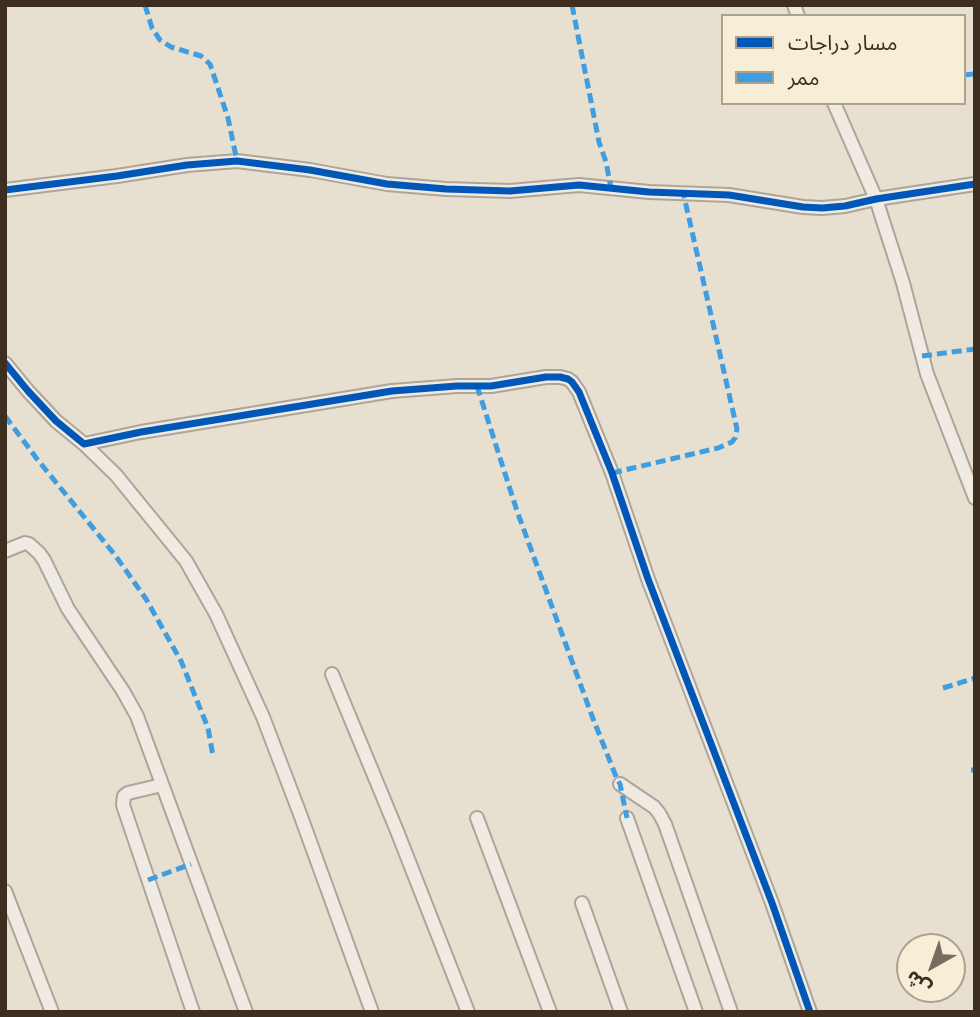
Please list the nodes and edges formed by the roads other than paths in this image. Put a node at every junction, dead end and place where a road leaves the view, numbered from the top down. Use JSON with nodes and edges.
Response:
{"nodes":[{"id":1,"x":835,"y":105,"type":"edge"},
{"id":2,"x":975,"y":184,"type":"edge"},
{"id":3,"x":5,"y":190,"type":"edge"},
{"id":4,"x":876,"y":199,"type":"junction"},
{"id":5,"x":5,"y":363,"type":"edge"},
{"id":6,"x":84,"y":444,"type":"junction"},
{"id":7,"x":975,"y":498,"type":"edge"},
{"id":8,"x":5,"y":551,"type":"edge"},
{"id":9,"x":332,"y":674,"type":"dead end"},
{"id":10,"x":620,"y":784,"type":"dead end"},
{"id":11,"x":162,"y":785,"type":"junction"},
{"id":12,"x":477,"y":818,"type":"dead end"},
{"id":13,"x":627,"y":818,"type":"dead end"},
{"id":14,"x":5,"y":891,"type":"edge"},
{"id":15,"x":582,"y":903,"type":"dead end"},
{"id":16,"x":52,"y":1012,"type":"edge"},
{"id":17,"x":193,"y":1012,"type":"edge"},
{"id":18,"x":246,"y":1012,"type":"edge"},
{"id":19,"x":372,"y":1012,"type":"edge"},
{"id":20,"x":468,"y":1012,"type":"edge"},
{"id":21,"x":550,"y":1012,"type":"edge"},
{"id":22,"x":621,"y":1012,"type":"edge"},
{"id":23,"x":696,"y":1012,"type":"edge"},
{"id":24,"x":731,"y":1012,"type":"edge"},
{"id":25,"x":810,"y":1012,"type":"edge"}],
"edges":[{"from":1,"to":4,"type":"street"},
{"from":2,"to":4,"type":"street"},
{"from":3,"to":4,"type":"street"},
{"from":4,"to":7,"type":"street"},
{"from":5,"to":6,"type":"street"},
{"from":6,"to":19,"type":"street"},
{"from":6,"to":25,"type":"street"},
{"from":8,"to":11,"type":"street"},
{"from":9,"to":20,"type":"street"},
{"from":10,"to":24,"type":"street"},
{"from":11,"to":17,"type":"street"},
{"from":11,"to":18,"type":"street"},
{"from":12,"to":21,"type":"street"},
{"from":13,"to":23,"type":"street"},
{"from":14,"to":16,"type":"street"},
{"from":15,"to":22,"type":"street"}]}
